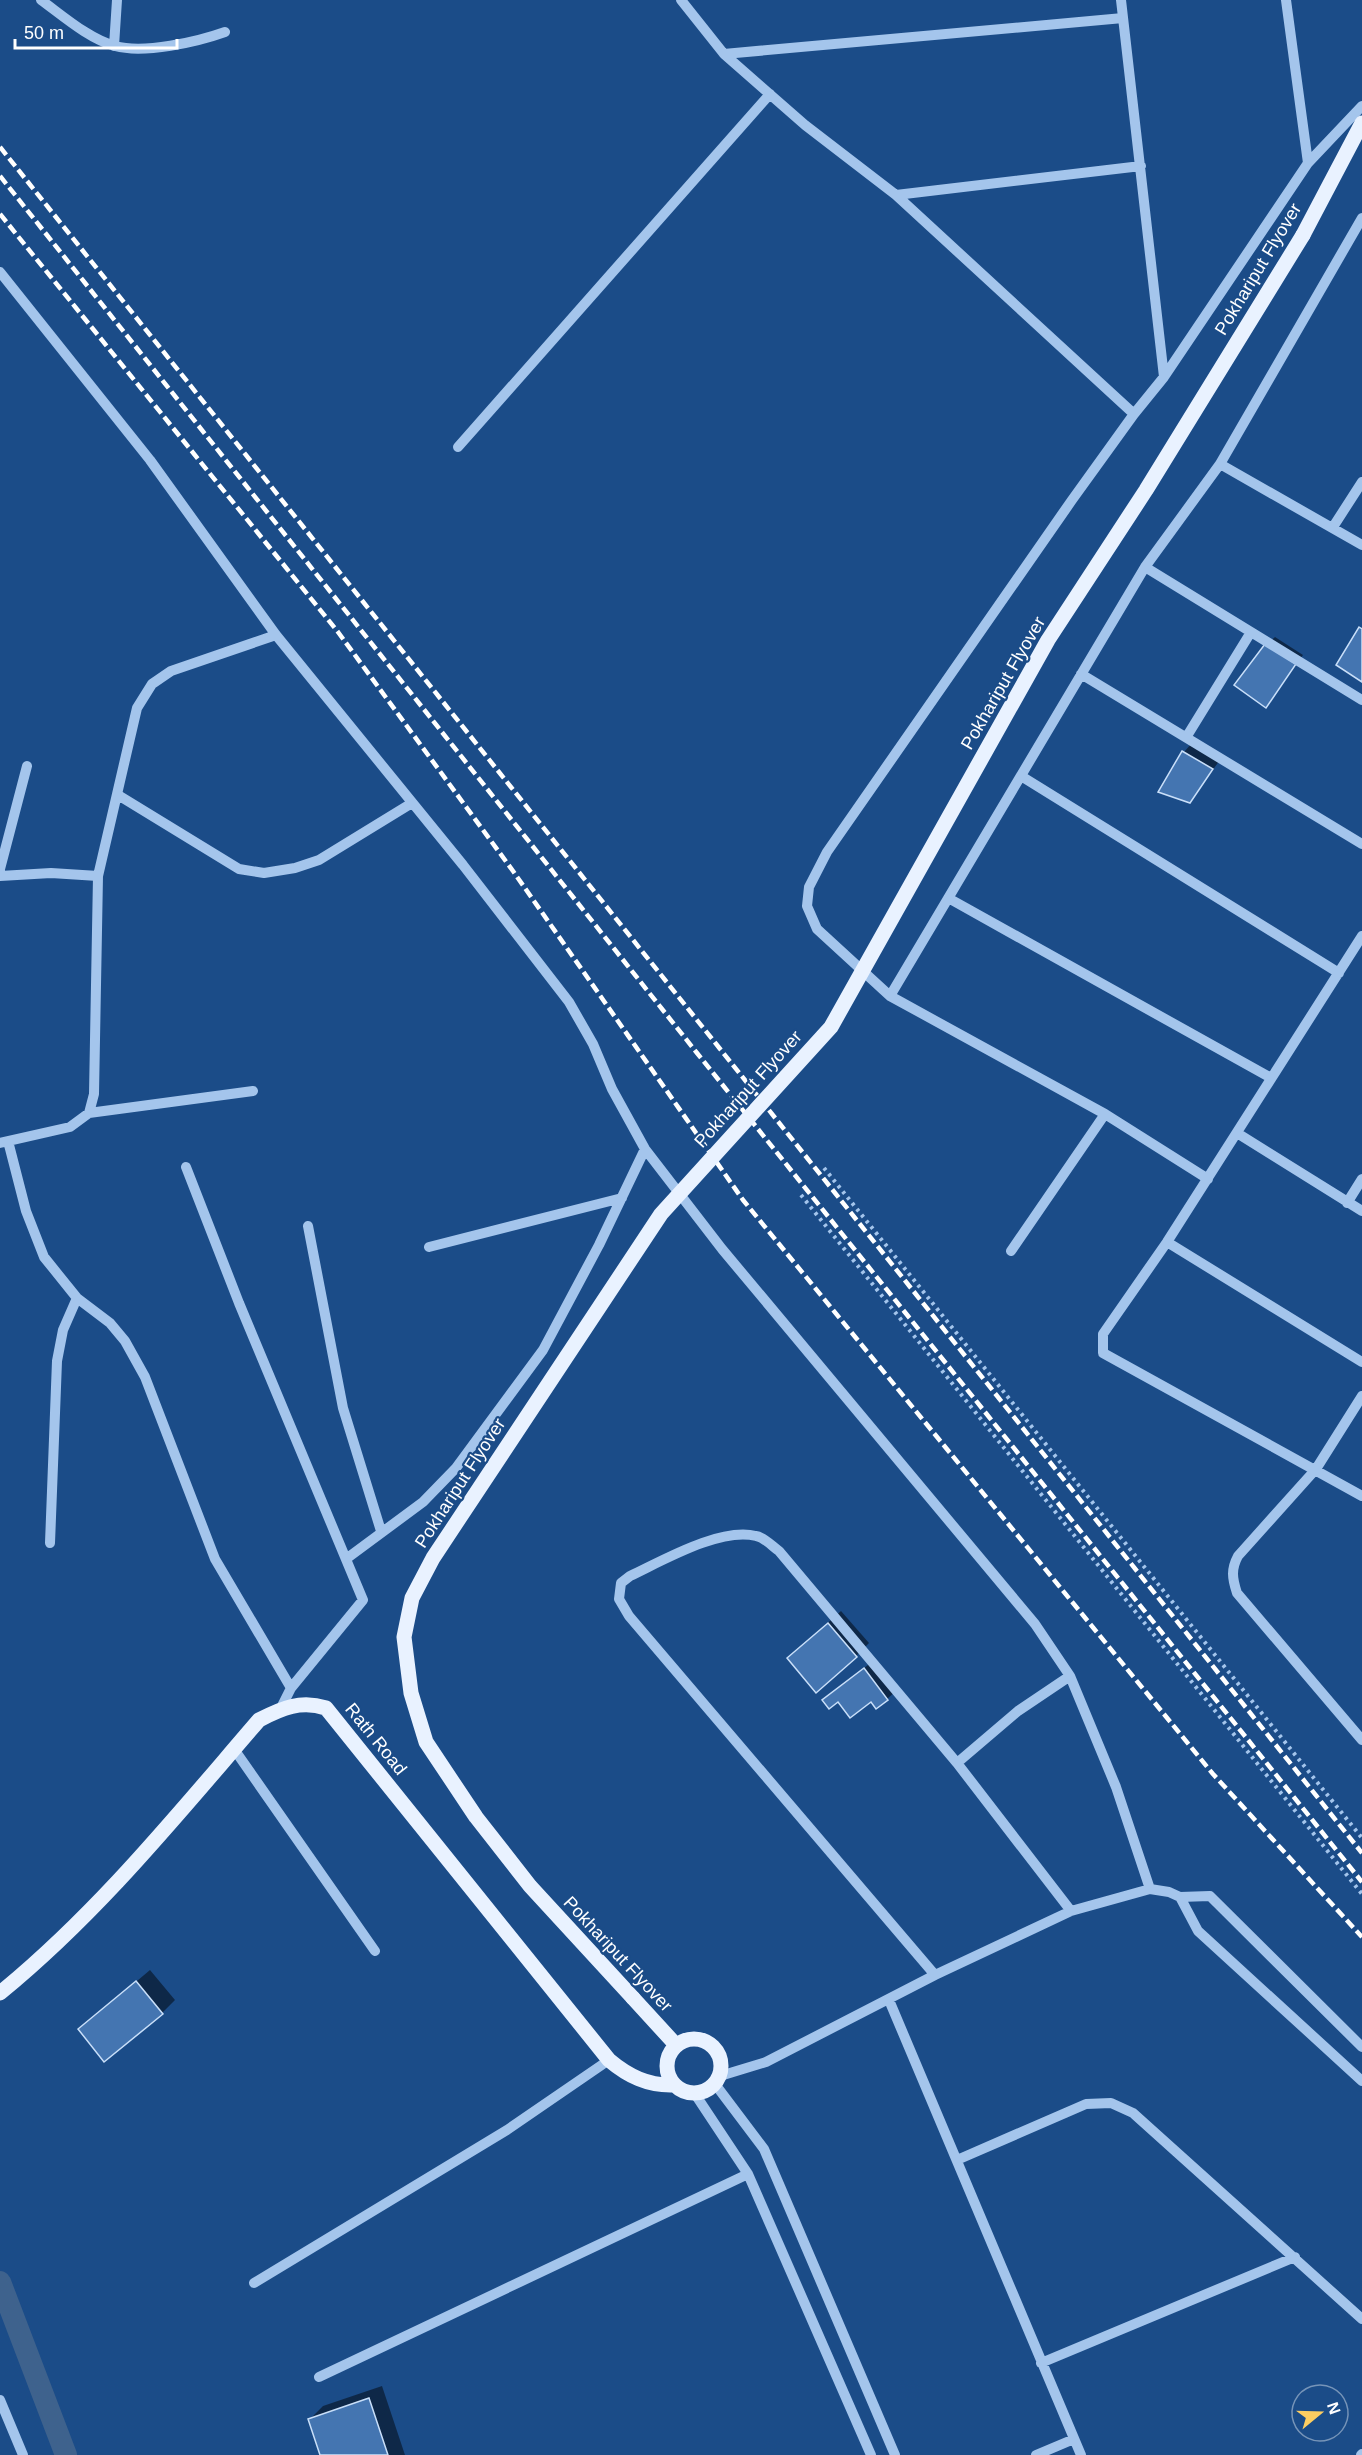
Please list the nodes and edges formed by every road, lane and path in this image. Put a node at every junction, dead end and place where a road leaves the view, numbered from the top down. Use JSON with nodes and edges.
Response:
{"nodes":[{"id":1,"x":40,"y":0,"type":"edge"},
{"id":2,"x":117,"y":0,"type":"edge"},
{"id":3,"x":681,"y":0,"type":"edge"},
{"id":4,"x":1120,"y":0,"type":"edge"},
{"id":5,"x":1286,"y":0,"type":"edge"},
{"id":6,"x":1123,"y":18,"type":"junction"},
{"id":7,"x":225,"y":32,"type":"dead end"},
{"id":8,"x":114,"y":46,"type":"junction"},
{"id":9,"x":724,"y":54,"type":"junction"},
{"id":10,"x":770,"y":94,"type":"junction"},
{"id":11,"x":1362,"y":106,"type":"edge"},
{"id":12,"x":1362,"y":123,"type":"edge"},
{"id":13,"x":1308,"y":163,"type":"junction"},
{"id":14,"x":1142,"y":166,"type":"junction"},
{"id":15,"x":896,"y":195,"type":"junction"},
{"id":16,"x":1362,"y":218,"type":"edge"},
{"id":17,"x":0,"y":272,"type":"edge"},
{"id":18,"x":1164,"y":377,"type":"junction"},
{"id":19,"x":1134,"y":414,"type":"junction"},
{"id":20,"x":458,"y":447,"type":"dead end"},
{"id":21,"x":1220,"y":464,"type":"junction"},
{"id":22,"x":1362,"y":482,"type":"edge"},
{"id":23,"x":1333,"y":527,"type":"junction"},
{"id":24,"x":1362,"y":545,"type":"edge"},
{"id":25,"x":1145,"y":567,"type":"junction"},
{"id":26,"x":1251,"y":632,"type":"junction"},
{"id":27,"x":276,"y":635,"type":"junction"},
{"id":28,"x":1081,"y":674,"type":"junction"},
{"id":29,"x":1362,"y":700,"type":"edge"},
{"id":30,"x":1187,"y":736,"type":"junction"},
{"id":31,"x":27,"y":766,"type":"dead end"},
{"id":32,"x":1021,"y":776,"type":"junction"},
{"id":33,"x":118,"y":795,"type":"junction"},
{"id":34,"x":412,"y":803,"type":"junction"},
{"id":35,"x":1362,"y":844,"type":"edge"},
{"id":36,"x":0,"y":869,"type":"edge"},
{"id":37,"x":0,"y":876,"type":"edge"},
{"id":38,"x":98,"y":876,"type":"junction"},
{"id":39,"x":950,"y":899,"type":"junction"},
{"id":40,"x":1362,"y":936,"type":"edge"},
{"id":41,"x":1339,"y":973,"type":"junction"},
{"id":42,"x":890,"y":996,"type":"junction"},
{"id":43,"x":1271,"y":1078,"type":"junction"},
{"id":44,"x":253,"y":1091,"type":"dead end"},
{"id":45,"x":89,"y":1113,"type":"junction"},
{"id":46,"x":1105,"y":1114,"type":"junction"},
{"id":47,"x":1237,"y":1133,"type":"junction"},
{"id":48,"x":4,"y":1142,"type":"edge"},
{"id":49,"x":645,"y":1149,"type":"junction"},
{"id":50,"x":186,"y":1167,"type":"dead end"},
{"id":51,"x":824,"y":1168,"type":"dead end"},
{"id":52,"x":1208,"y":1179,"type":"junction"},
{"id":53,"x":1362,"y":1179,"type":"edge"},
{"id":54,"x":801,"y":1195,"type":"dead end"},
{"id":55,"x":622,"y":1198,"type":"junction"},
{"id":56,"x":1347,"y":1203,"type":"junction"},
{"id":57,"x":1362,"y":1211,"type":"edge"},
{"id":58,"x":308,"y":1226,"type":"dead end"},
{"id":59,"x":1167,"y":1242,"type":"junction"},
{"id":60,"x":429,"y":1247,"type":"dead end"},
{"id":61,"x":1011,"y":1251,"type":"dead end"},
{"id":62,"x":77,"y":1298,"type":"junction"},
{"id":63,"x":1362,"y":1362,"type":"edge"},
{"id":64,"x":1362,"y":1396,"type":"edge"},
{"id":65,"x":1316,"y":1469,"type":"junction"},
{"id":66,"x":1362,"y":1496,"type":"edge"},
{"id":67,"x":381,"y":1531,"type":"junction"},
{"id":68,"x":50,"y":1543,"type":"dead end"},
{"id":69,"x":346,"y":1559,"type":"junction"},
{"id":70,"x":1070,"y":1676,"type":"junction"},
{"id":71,"x":291,"y":1688,"type":"junction"},
{"id":72,"x":281,"y":1708,"type":"junction"},
{"id":73,"x":1362,"y":1740,"type":"edge"},
{"id":74,"x":234,"y":1749,"type":"junction"},
{"id":75,"x":957,"y":1763,"type":"junction"},
{"id":76,"x":1362,"y":1838,"type":"edge"},
{"id":77,"x":1150,"y":1889,"type":"junction"},
{"id":78,"x":1362,"y":1894,"type":"edge"},
{"id":79,"x":1180,"y":1897,"type":"junction"},
{"id":80,"x":1071,"y":1911,"type":"junction"},
{"id":81,"x":375,"y":1951,"type":"dead end"},
{"id":82,"x":934,"y":1975,"type":"junction"},
{"id":83,"x":0,"y":1993,"type":"edge"},
{"id":84,"x":889,"y":2000,"type":"junction"},
{"id":85,"x":676,"y":2045,"type":"junction"},
{"id":86,"x":1362,"y":2047,"type":"edge"},
{"id":87,"x":609,"y":2060,"type":"junction"},
{"id":88,"x":717,"y":2080,"type":"junction"},
{"id":89,"x":1362,"y":2081,"type":"edge"},
{"id":90,"x":674,"y":2085,"type":"junction"},
{"id":91,"x":695,"y":2094,"type":"junction"},
{"id":92,"x":957,"y":2160,"type":"junction"},
{"id":93,"x":748,"y":2174,"type":"junction"},
{"id":94,"x":1295,"y":2258,"type":"junction"},
{"id":95,"x":254,"y":2283,"type":"dead end"},
{"id":96,"x":1362,"y":2319,"type":"edge"},
{"id":97,"x":1041,"y":2363,"type":"junction"},
{"id":98,"x":319,"y":2377,"type":"dead end"},
{"id":99,"x":0,"y":2400,"type":"edge"},
{"id":100,"x":1074,"y":2439,"type":"junction"},
{"id":101,"x":23,"y":2455,"type":"edge"},
{"id":102,"x":871,"y":2455,"type":"edge"},
{"id":103,"x":895,"y":2455,"type":"edge"},
{"id":104,"x":1036,"y":2455,"type":"edge"},
{"id":105,"x":1081,"y":2455,"type":"edge"}],
"edges":[{"from":1,"to":8,"type":"street"},
{"from":2,"to":8,"type":"street"},
{"from":3,"to":9,"type":"street"},
{"from":4,"to":6,"type":"street"},
{"from":5,"to":13,"type":"street"},
{"from":6,"to":9,"type":"street"},
{"from":6,"to":14,"type":"street"},
{"from":7,"to":8,"type":"street"},
{"from":9,"to":10,"type":"street"},
{"from":10,"to":15,"type":"street"},
{"from":10,"to":20,"type":"street"},
{"from":11,"to":13,"type":"street"},
{"from":12,"to":85,"type":"main road","name":"Pokhariput Flyover","bridge":true},
{"from":13,"to":18,"type":"street"},
{"from":14,"to":15,"type":"street"},
{"from":14,"to":18,"type":"street"},
{"from":15,"to":19,"type":"street"},
{"from":16,"to":21,"type":"street"},
{"from":17,"to":27,"type":"street"},
{"from":18,"to":19,"type":"street"},
{"from":19,"to":42,"type":"street"},
{"from":21,"to":23,"type":"street"},
{"from":21,"to":25,"type":"street"},
{"from":22,"to":23,"type":"street"},
{"from":23,"to":24,"type":"street"},
{"from":25,"to":26,"type":"street"},
{"from":25,"to":28,"type":"street"},
{"from":26,"to":29,"type":"street"},
{"from":26,"to":30,"type":"street"},
{"from":27,"to":33,"type":"street"},
{"from":27,"to":34,"type":"street"},
{"from":28,"to":30,"type":"street"},
{"from":28,"to":32,"type":"street"},
{"from":30,"to":35,"type":"street"},
{"from":31,"to":36,"type":"street"},
{"from":32,"to":39,"type":"street"},
{"from":32,"to":41,"type":"street"},
{"from":33,"to":34,"type":"street"},
{"from":33,"to":38,"type":"street"},
{"from":34,"to":49,"type":"street"},
{"from":37,"to":38,"type":"street"},
{"from":38,"to":45,"type":"street"},
{"from":39,"to":42,"type":"street"},
{"from":39,"to":43,"type":"street"},
{"from":40,"to":41,"type":"street"},
{"from":41,"to":43,"type":"street"},
{"from":42,"to":46,"type":"street"},
{"from":43,"to":47,"type":"street"},
{"from":44,"to":45,"type":"street"},
{"from":45,"to":48,"type":"street"},
{"from":46,"to":52,"type":"street"},
{"from":46,"to":61,"type":"street"},
{"from":47,"to":52,"type":"street"},
{"from":47,"to":56,"type":"street"},
{"from":48,"to":62,"type":"street"},
{"from":49,"to":55,"type":"street"},
{"from":49,"to":70,"type":"street"},
{"from":50,"to":69,"type":"street"},
{"from":51,"to":76,"type":"path"},
{"from":52,"to":59,"type":"street"},
{"from":53,"to":56,"type":"street"},
{"from":54,"to":78,"type":"path"},
{"from":55,"to":60,"type":"street"},
{"from":55,"to":67,"type":"street"},
{"from":56,"to":57,"type":"street"},
{"from":58,"to":67,"type":"street"},
{"from":59,"to":63,"type":"street"},
{"from":59,"to":65,"type":"street"},
{"from":62,"to":68,"type":"street"},
{"from":62,"to":71,"type":"street"},
{"from":64,"to":65,"type":"street"},
{"from":65,"to":66,"type":"street"},
{"from":65,"to":73,"type":"street"},
{"from":67,"to":69,"type":"street"},
{"from":69,"to":71,"type":"street"},
{"from":70,"to":75,"type":"street"},
{"from":70,"to":77,"type":"street"},
{"from":71,"to":72,"type":"street"},
{"from":72,"to":74,"type":"main road","name":"Rath Road"},
{"from":72,"to":87,"type":"main road","name":"Rath Road"},
{"from":74,"to":81,"type":"street"},
{"from":74,"to":83,"type":"main road","name":"Rath Road"},
{"from":75,"to":80,"type":"street"},
{"from":75,"to":82,"type":"street"},
{"from":77,"to":79,"type":"street"},
{"from":77,"to":80,"type":"street"},
{"from":79,"to":86,"type":"street"},
{"from":79,"to":89,"type":"street"},
{"from":80,"to":82,"type":"street"},
{"from":82,"to":84,"type":"street"},
{"from":84,"to":88,"type":"street"},
{"from":84,"to":92,"type":"street"},
{"from":85,"to":88,"type":"main road"},
{"from":85,"to":90,"type":"main road"},
{"from":87,"to":90,"type":"main road","name":"Rath Road"},
{"from":87,"to":95,"type":"street"},
{"from":88,"to":91,"type":"main road"},
{"from":88,"to":103,"type":"street"},
{"from":90,"to":91,"type":"main road"},
{"from":91,"to":93,"type":"street"},
{"from":92,"to":94,"type":"street"},
{"from":92,"to":97,"type":"street"},
{"from":93,"to":98,"type":"street"},
{"from":93,"to":102,"type":"street"},
{"from":94,"to":96,"type":"street"},
{"from":94,"to":97,"type":"street"},
{"from":97,"to":100,"type":"street"},
{"from":99,"to":101,"type":"street"},
{"from":100,"to":104,"type":"street"},
{"from":100,"to":105,"type":"street"}]}
